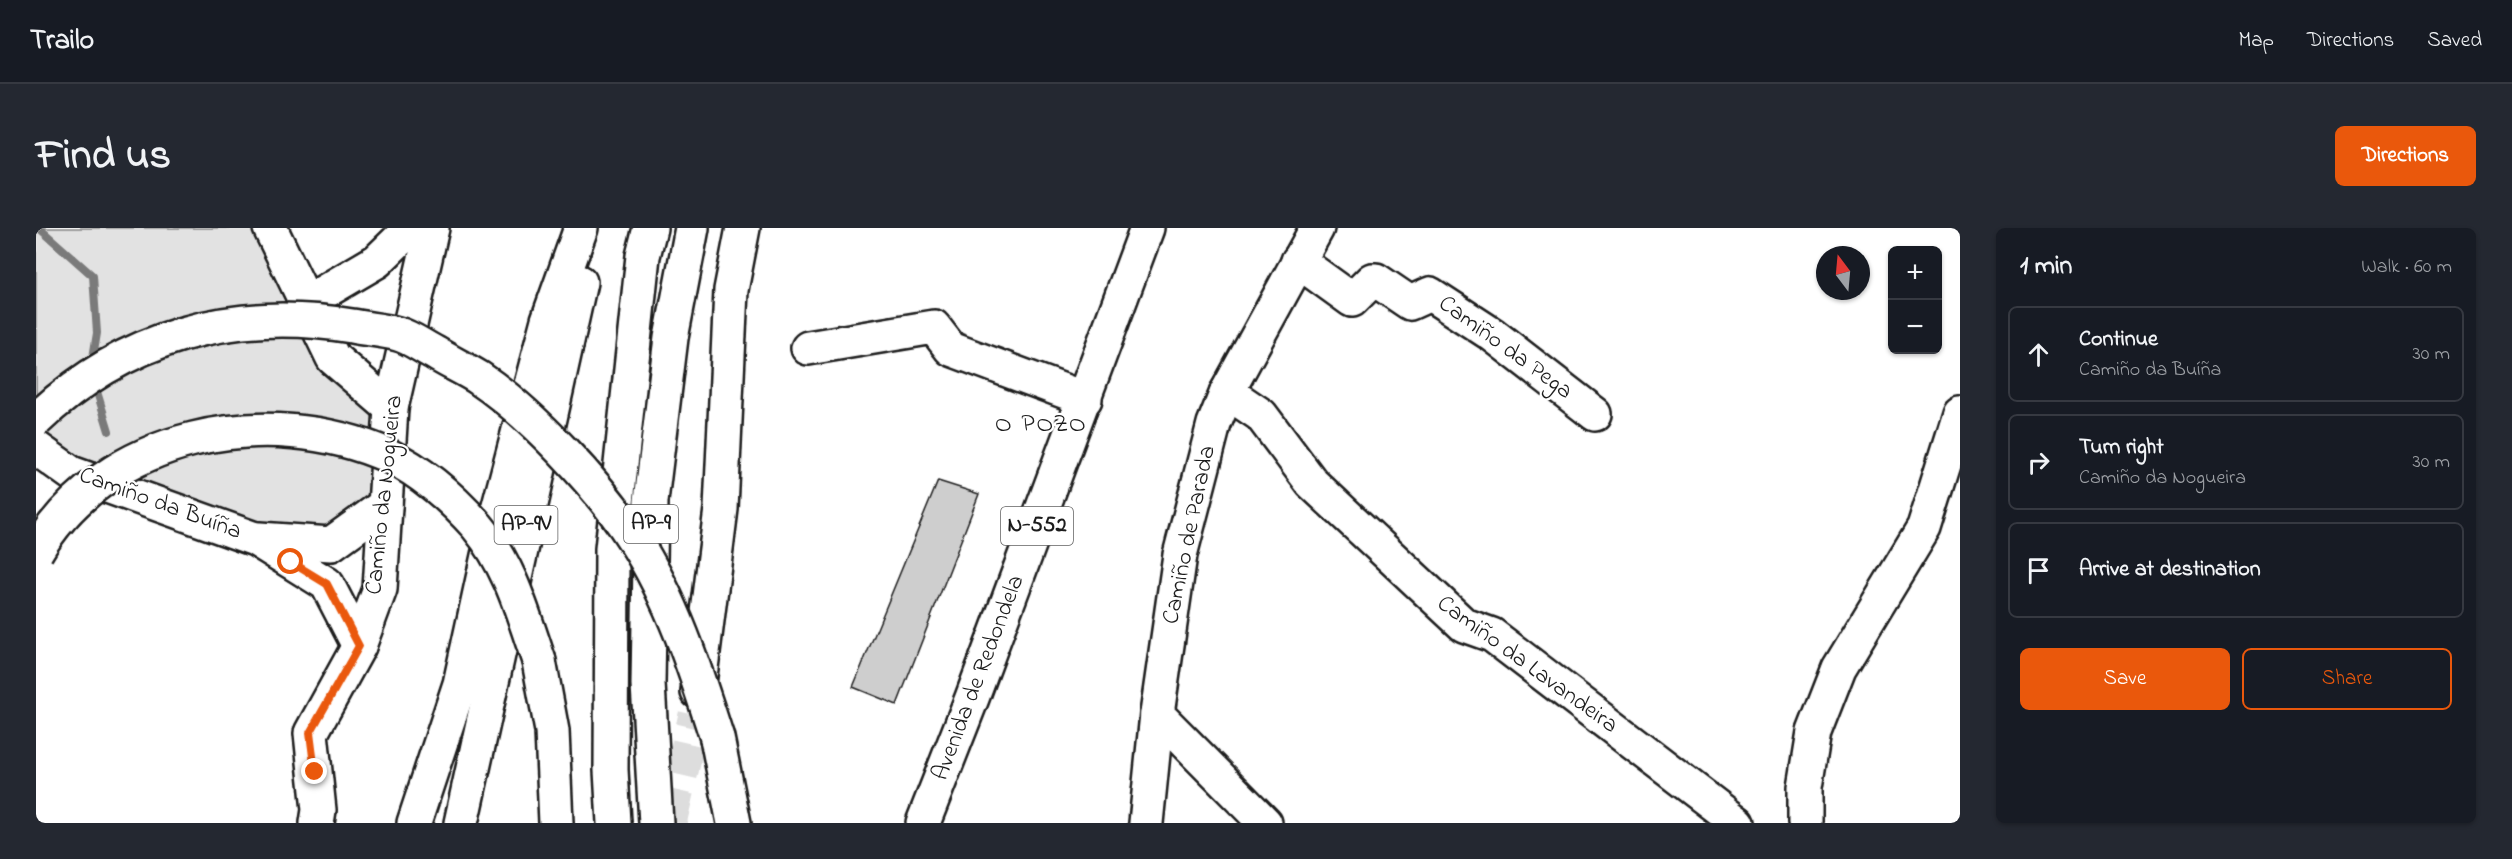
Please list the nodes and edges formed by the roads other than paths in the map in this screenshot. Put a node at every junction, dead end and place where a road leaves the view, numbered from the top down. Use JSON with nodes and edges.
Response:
{"nodes":[{"id":1,"x":270,"y":228,"type":"edge"},
{"id":2,"x":411,"y":228,"type":"edge"},
{"id":3,"x":432,"y":228,"type":"edge"},
{"id":4,"x":581,"y":228,"type":"edge"},
{"id":5,"x":594,"y":228,"type":"edge"},
{"id":6,"x":650,"y":228,"type":"edge"},
{"id":7,"x":692,"y":228,"type":"edge"},
{"id":8,"x":743,"y":228,"type":"edge"},
{"id":9,"x":1148,"y":228,"type":"edge"},
{"id":10,"x":1317,"y":228,"type":"edge"},
{"id":11,"x":1298,"y":261,"type":"junction"},
{"id":12,"x":307,"y":302,"type":"junction"},
{"id":13,"x":808,"y":348,"type":"dead end"},
{"id":14,"x":1227,"y":392,"type":"junction"},
{"id":15,"x":1085,"y":399,"type":"junction"},
{"id":16,"x":391,"y":408,"type":"junction"},
{"id":17,"x":1960,"y":413,"type":"edge"},
{"id":18,"x":1595,"y":414,"type":"dead end"},
{"id":19,"x":36,"y":420,"type":"edge"},
{"id":20,"x":36,"y":448,"type":"edge"},
{"id":21,"x":385,"y":505,"type":"junction"},
{"id":22,"x":255,"y":539,"type":"junction"},
{"id":23,"x":36,"y":552,"type":"edge"},
{"id":24,"x":359,"y":646,"type":"junction"},
{"id":25,"x":1157,"y":714,"type":"junction"},
{"id":26,"x":695,"y":715,"type":"tunnel mouth"},
{"id":27,"x":317,"y":823,"type":"edge"},
{"id":28,"x":414,"y":823,"type":"edge"},
{"id":29,"x":461,"y":823,"type":"edge"},
{"id":30,"x":556,"y":823,"type":"edge"},
{"id":31,"x":614,"y":823,"type":"edge"},
{"id":32,"x":656,"y":823,"type":"edge"},
{"id":33,"x":734,"y":823,"type":"edge"},
{"id":34,"x":923,"y":823,"type":"edge"},
{"id":35,"x":1146,"y":823,"type":"edge"},
{"id":36,"x":1265,"y":823,"type":"edge"},
{"id":37,"x":1738,"y":823,"type":"edge"},
{"id":38,"x":1805,"y":823,"type":"edge"}],
"edges":[{"from":1,"to":12,"type":"main road"},
{"from":2,"to":12,"type":"main road"},
{"from":3,"to":16,"type":"main road","name":"Camiño da Nogueira"},
{"from":4,"to":28,"type":"main road"},
{"from":5,"to":29,"type":"main road","number":"AP-9V"},
{"from":6,"to":31,"type":"main road","number":"AP-9"},
{"from":7,"to":32,"type":"main road","number":"AP-9"},
{"from":8,"to":26,"type":"main road"},
{"from":9,"to":15,"type":"main road","name":"Avenida de Redondela","number":"N-552"},
{"from":10,"to":11,"type":"main road","name":"Camiño de Parada"},
{"from":11,"to":14,"type":"main road","name":"Camiño de Parada"},
{"from":11,"to":18,"type":"main road","name":"Camiño da Pega"},
{"from":12,"to":16,"type":"main road"},
{"from":13,"to":15,"type":"main road"},
{"from":14,"to":25,"type":"main road","name":"Camiño de Parada"},
{"from":14,"to":37,"type":"main road","name":"Camiño da Lavandeira"},
{"from":15,"to":34,"type":"main road","name":"Avenida de Redondela","number":"N-552"},
{"from":16,"to":21,"type":"main road","name":"Camiño da Nogueira"},
{"from":17,"to":38,"type":"main road"},
{"from":19,"to":33,"type":"main road","bridge":true},
{"from":20,"to":22,"type":"main road","name":"Camiño da Buíña"},
{"from":21,"to":22,"type":"main road","name":"Camiño da Buíña"},
{"from":21,"to":24,"type":"main road","name":"Camiño da Nogueira"},
{"from":22,"to":24,"type":"main road","name":"Camiño da Buíña"},
{"from":23,"to":30,"type":"main road","bridge":true},
{"from":24,"to":27,"type":"main road","name":"Camiño da Nogueira"},
{"from":25,"to":35,"type":"main road","name":"Camiño de Parada"},
{"from":25,"to":36,"type":"main road"}]}
